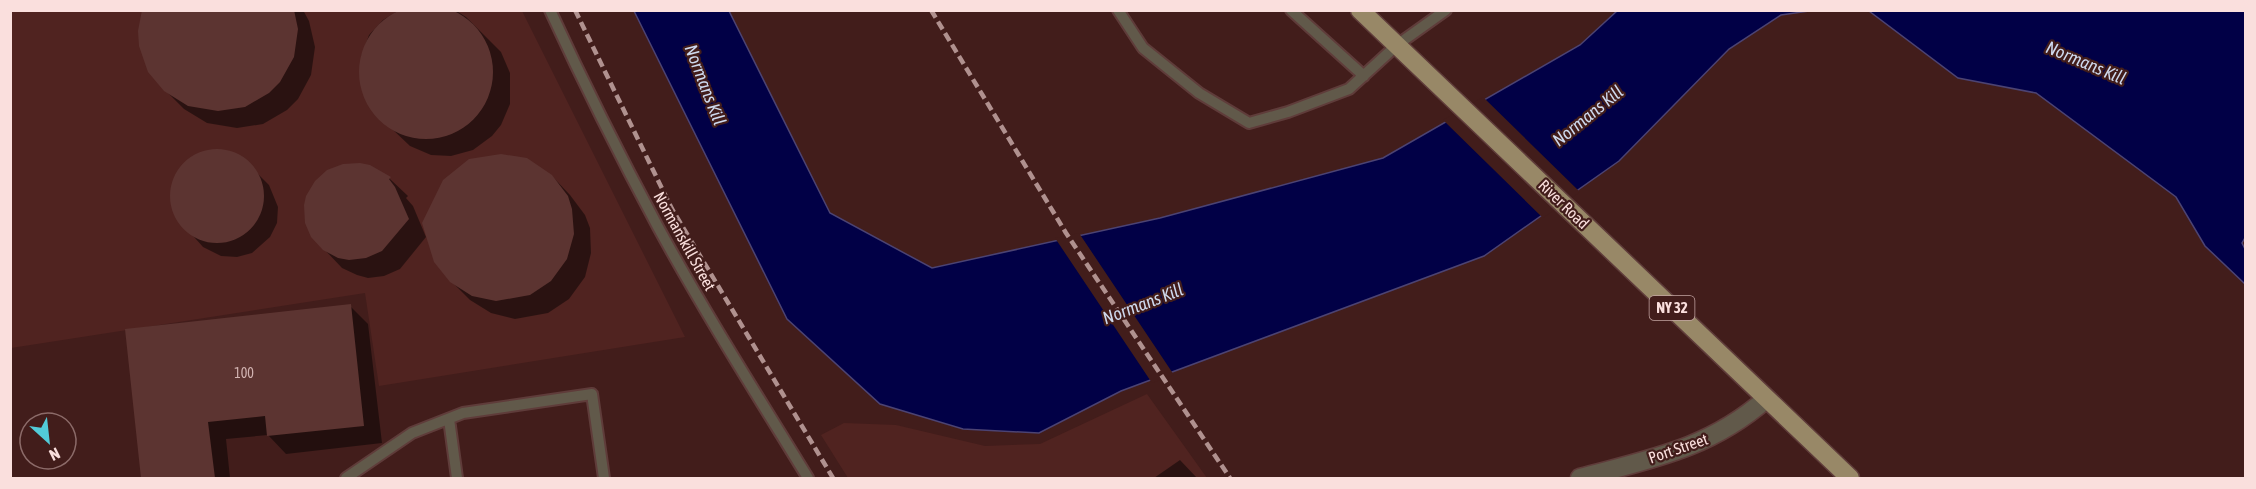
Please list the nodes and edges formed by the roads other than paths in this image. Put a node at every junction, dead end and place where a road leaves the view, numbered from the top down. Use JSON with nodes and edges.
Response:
{"nodes":[{"id":1,"x":550,"y":10,"type":"edge"},
{"id":2,"x":1118,"y":10,"type":"edge"},
{"id":3,"x":1291,"y":10,"type":"edge"},
{"id":4,"x":1360,"y":10,"type":"edge"},
{"id":5,"x":1446,"y":10,"type":"edge"},
{"id":6,"x":1429,"y":15,"type":"edge"},
{"id":7,"x":1397,"y":45,"type":"junction"},
{"id":8,"x":1364,"y":76,"type":"junction"},
{"id":9,"x":1766,"y":399,"type":"junction"},
{"id":10,"x":449,"y":419,"type":"junction"},
{"id":11,"x":346,"y":478,"type":"edge"},
{"id":12,"x":457,"y":478,"type":"edge"},
{"id":13,"x":604,"y":478,"type":"edge"},
{"id":14,"x":808,"y":478,"type":"edge"},
{"id":15,"x":1580,"y":478,"type":"edge"},
{"id":16,"x":1850,"y":478,"type":"edge"}],
"edges":[{"from":1,"to":14,"type":"lane","name":"Normanskill Street"},
{"from":2,"to":8,"type":"lane"},
{"from":3,"to":8,"type":"lane"},
{"from":4,"to":7,"type":"main road","name":"River Road","number":"NY 32"},
{"from":5,"to":6,"type":"lane"},
{"from":6,"to":7,"type":"lane"},
{"from":7,"to":8,"type":"lane"},
{"from":7,"to":9,"type":"main road","name":"River Road","number":"NY 32"},
{"from":9,"to":15,"type":"street","name":"Port Street"},
{"from":9,"to":16,"type":"main road","number":"NY 32"},
{"from":10,"to":11,"type":"lane"},
{"from":10,"to":12,"type":"lane"},
{"from":10,"to":13,"type":"lane"}]}
